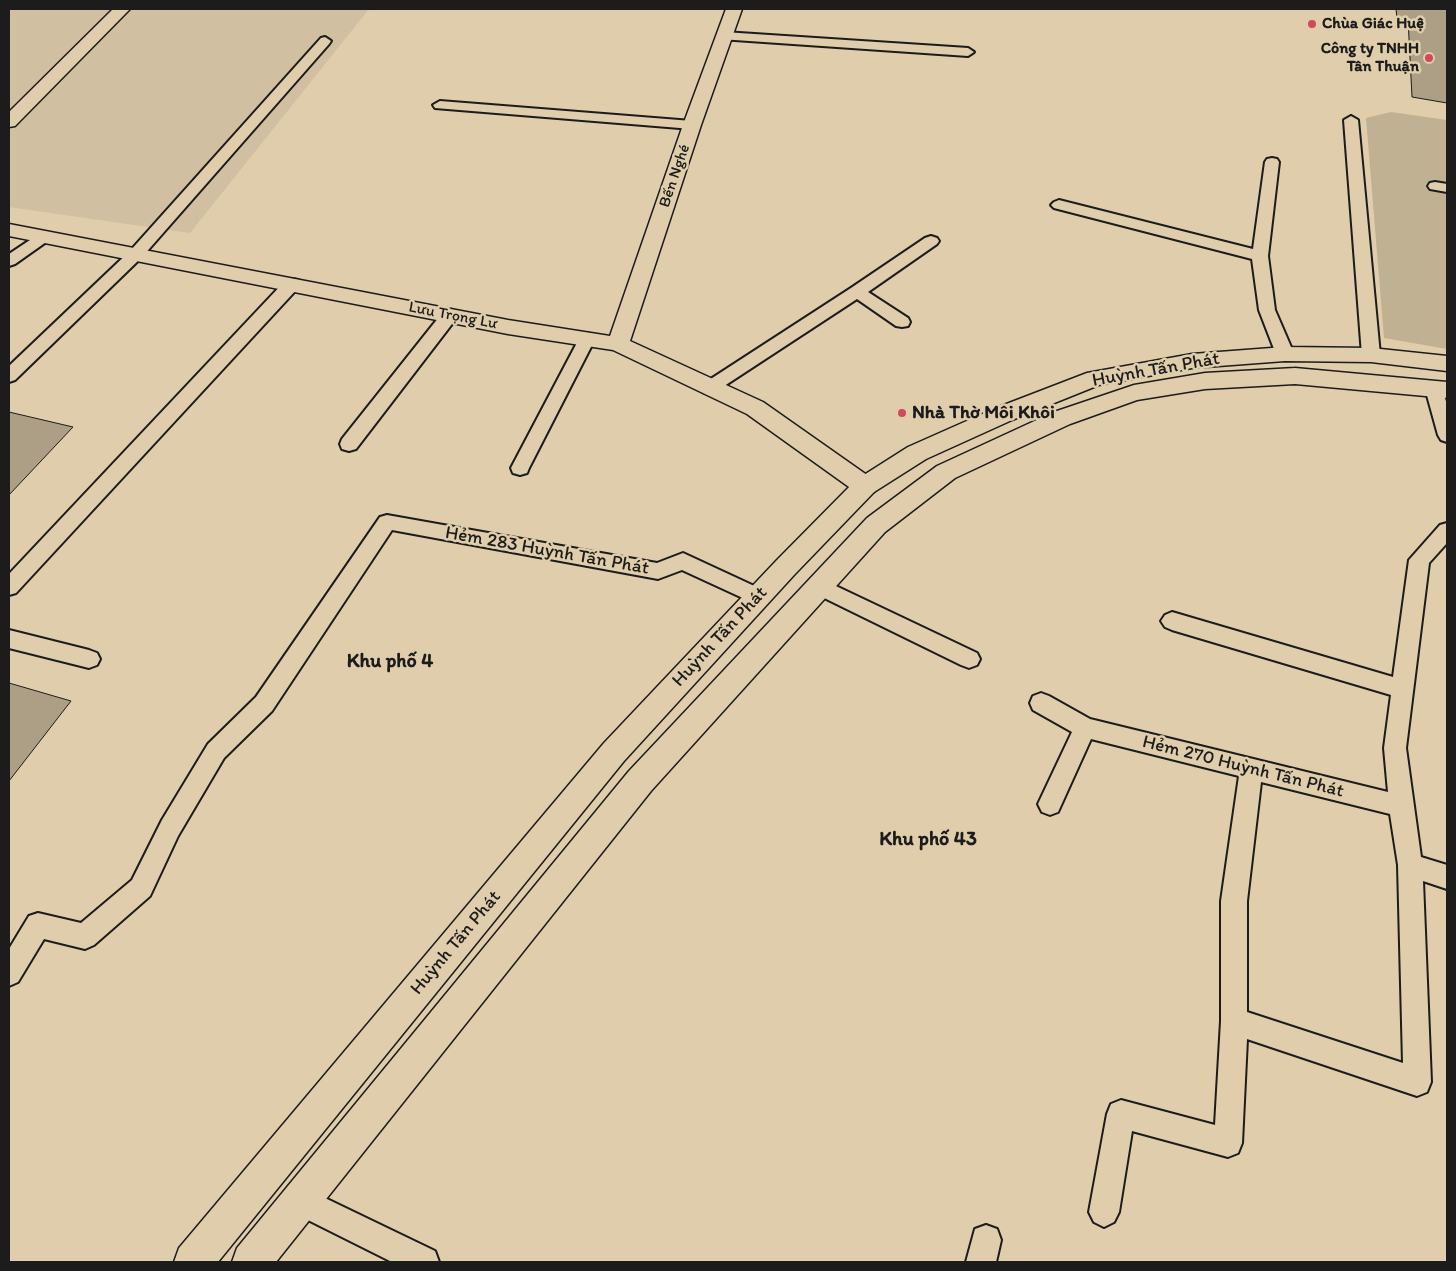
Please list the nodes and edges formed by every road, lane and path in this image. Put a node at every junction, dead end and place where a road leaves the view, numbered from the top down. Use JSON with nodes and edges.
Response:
{"nodes":[{"id":1,"x":122,"y":9,"type":"edge"},
{"id":2,"x":734,"y":9,"type":"edge"},
{"id":3,"x":724,"y":36,"type":"junction"},
{"id":4,"x":325,"y":42,"type":"dead end"},
{"id":5,"x":968,"y":52,"type":"dead end"},
{"id":6,"x":440,"y":105,"type":"dead end"},
{"id":7,"x":1352,"y":120,"type":"dead end"},
{"id":8,"x":9,"y":122,"type":"edge"},
{"id":9,"x":692,"y":125,"type":"junction"},
{"id":10,"x":1272,"y":162,"type":"dead end"},
{"id":11,"x":1059,"y":205,"type":"dead end"},
{"id":12,"x":9,"y":230,"type":"edge"},
{"id":13,"x":44,"y":237,"type":"junction"},
{"id":14,"x":931,"y":241,"type":"dead end"},
{"id":15,"x":136,"y":254,"type":"junction"},
{"id":16,"x":1260,"y":256,"type":"junction"},
{"id":17,"x":9,"y":261,"type":"edge"},
{"id":18,"x":292,"y":284,"type":"junction"},
{"id":19,"x":857,"y":292,"type":"junction"},
{"id":20,"x":450,"y":316,"type":"junction"},
{"id":21,"x":902,"y":322,"type":"dead end"},
{"id":22,"x":587,"y":339,"type":"junction"},
{"id":23,"x":618,"y":344,"type":"junction"},
{"id":24,"x":1284,"y":354,"type":"junction"},
{"id":25,"x":1372,"y":355,"type":"junction"},
{"id":26,"x":1447,"y":364,"type":"edge"},
{"id":27,"x":9,"y":376,"type":"edge"},
{"id":28,"x":709,"y":388,"type":"junction"},
{"id":29,"x":1441,"y":389,"type":"edge"},
{"id":30,"x":1447,"y":435,"type":"edge"},
{"id":31,"x":349,"y":444,"type":"dead end"},
{"id":32,"x":520,"y":468,"type":"dead end"},
{"id":33,"x":864,"y":486,"type":"junction"},
{"id":34,"x":894,"y":511,"type":"junction"},
{"id":35,"x":1447,"y":530,"type":"edge"},
{"id":36,"x":785,"y":568,"type":"junction"},
{"id":37,"x":818,"y":586,"type":"junction"},
{"id":38,"x":9,"y":587,"type":"edge"},
{"id":39,"x":758,"y":597,"type":"junction"},
{"id":40,"x":1172,"y":621,"type":"dead end"},
{"id":41,"x":9,"y":639,"type":"edge"},
{"id":42,"x":89,"y":659,"type":"dead end"},
{"id":43,"x":969,"y":659,"type":"dead end"},
{"id":44,"x":1403,"y":689,"type":"junction"},
{"id":45,"x":1041,"y":704,"type":"dead end"},
{"id":46,"x":1085,"y":728,"type":"junction"},
{"id":47,"x":1251,"y":770,"type":"junction"},
{"id":48,"x":1050,"y":804,"type":"dead end"},
{"id":49,"x":1401,"y":806,"type":"junction"},
{"id":50,"x":1410,"y":865,"type":"junction"},
{"id":51,"x":1447,"y":877,"type":"edge"},
{"id":52,"x":9,"y":973,"type":"edge"},
{"id":53,"x":1234,"y":1022,"type":"junction"},
{"id":54,"x":300,"y":1201,"type":"junction"},
{"id":55,"x":1104,"y":1212,"type":"dead end"},
{"id":56,"x":193,"y":1262,"type":"edge"},
{"id":57,"x":251,"y":1262,"type":"edge"},
{"id":58,"x":424,"y":1262,"type":"edge"}],
"edges":[{"from":1,"to":8,"type":"main road"},
{"from":2,"to":3,"type":"main road","name":"Bến Nghé"},
{"from":3,"to":5,"type":"lane"},
{"from":3,"to":9,"type":"main road","name":"Bến Nghé"},
{"from":4,"to":15,"type":"lane"},
{"from":6,"to":9,"type":"lane"},
{"from":7,"to":25,"type":"lane"},
{"from":9,"to":23,"type":"main road","name":"Bến Nghé"},
{"from":10,"to":16,"type":"lane"},
{"from":11,"to":16,"type":"lane"},
{"from":12,"to":13,"type":"main road","name":"Lưu Trọng Lư"},
{"from":13,"to":15,"type":"main road","name":"Lưu Trọng Lư"},
{"from":13,"to":17,"type":"lane"},
{"from":14,"to":19,"type":"lane"},
{"from":15,"to":18,"type":"main road","name":"Lưu Trọng Lư"},
{"from":15,"to":27,"type":"lane"},
{"from":16,"to":24,"type":"lane"},
{"from":18,"to":20,"type":"main road","name":"Lưu Trọng Lư"},
{"from":18,"to":38,"type":"lane"},
{"from":19,"to":21,"type":"lane"},
{"from":19,"to":28,"type":"lane"},
{"from":20,"to":22,"type":"main road","name":"Lưu Trọng Lư"},
{"from":20,"to":31,"type":"lane"},
{"from":22,"to":23,"type":"main road","name":"Lưu Trọng Lư"},
{"from":22,"to":32,"type":"lane"},
{"from":23,"to":28,"type":"main road","name":"Lưu Trọng Lư"},
{"from":24,"to":25,"type":"main road","name":"Huỳnh Tấn Phát"},
{"from":24,"to":33,"type":"main road","name":"Huỳnh Tấn Phát"},
{"from":25,"to":26,"type":"main road","name":"Huỳnh Tấn Phát"},
{"from":28,"to":33,"type":"main road","name":"Lưu Trọng Lư"},
{"from":29,"to":30,"type":"lane"},
{"from":29,"to":34,"type":"main road","name":"Huỳnh Tấn Phát"},
{"from":33,"to":34,"type":"main road","name":"Lưu Trọng Lư"},
{"from":33,"to":36,"type":"main road","name":"Huỳnh Tấn Phát"},
{"from":34,"to":37,"type":"main road","name":"Huỳnh Tấn Phát"},
{"from":35,"to":44,"type":"lane"},
{"from":36,"to":37,"type":"main road"},
{"from":36,"to":39,"type":"main road","name":"Huỳnh Tấn Phát"},
{"from":37,"to":43,"type":"lane"},
{"from":37,"to":54,"type":"main road","name":"Huỳnh Tấn Phát"},
{"from":39,"to":52,"type":"lane","name":"Hẻm 283 Huỳnh Tấn Phát"},
{"from":39,"to":56,"type":"main road","name":"Huỳnh Tấn Phát"},
{"from":40,"to":44,"type":"lane"},
{"from":41,"to":42,"type":"lane"},
{"from":44,"to":49,"type":"lane"},
{"from":45,"to":46,"type":"lane","name":"Hẻm 270 Huỳnh Tấn Phát"},
{"from":46,"to":47,"type":"lane","name":"Hẻm 270 Huỳnh Tấn Phát"},
{"from":46,"to":48,"type":"lane"},
{"from":47,"to":49,"type":"lane","name":"Hẻm 270 Huỳnh Tấn Phát"},
{"from":47,"to":53,"type":"lane"},
{"from":49,"to":50,"type":"lane"},
{"from":50,"to":51,"type":"lane"},
{"from":50,"to":53,"type":"lane"},
{"from":53,"to":55,"type":"lane"},
{"from":54,"to":57,"type":"main road","name":"Huỳnh Tấn Phát"},
{"from":54,"to":58,"type":"lane"}]}
